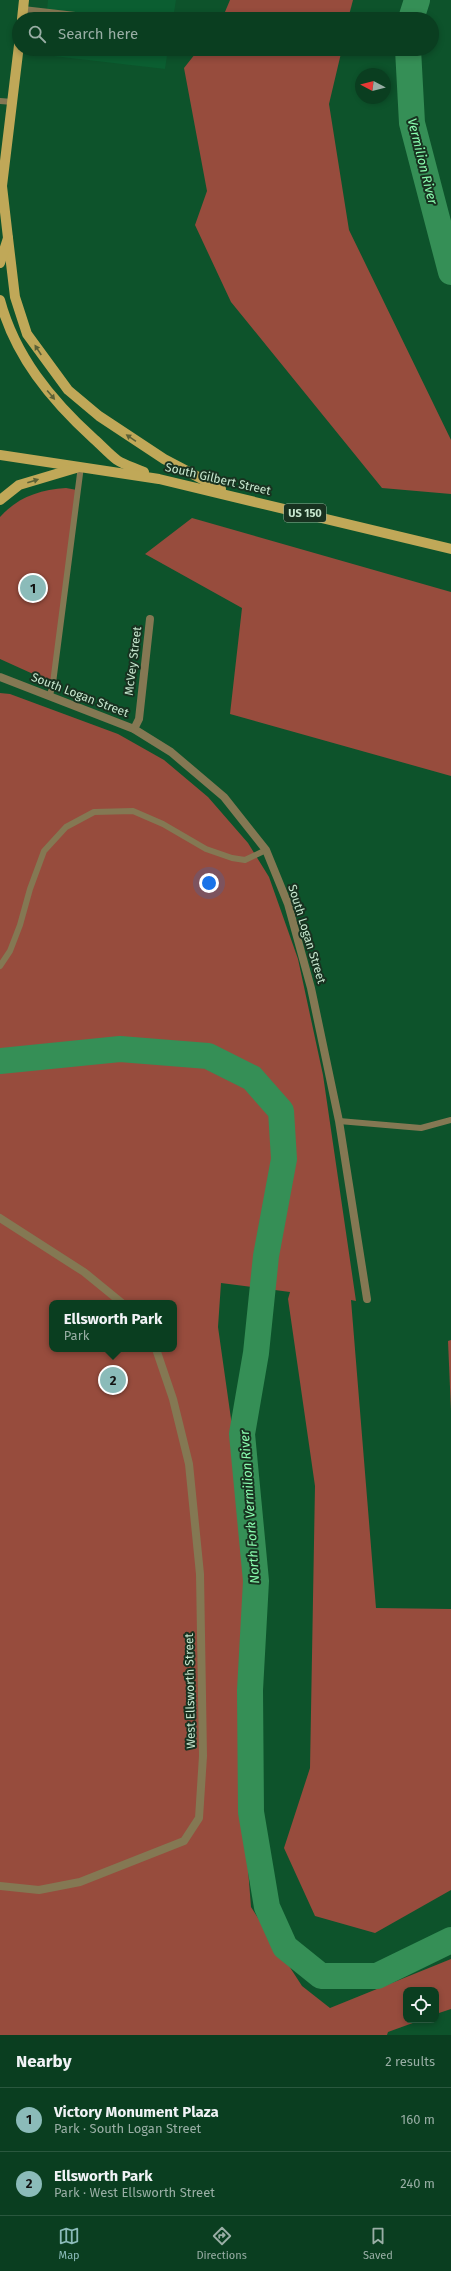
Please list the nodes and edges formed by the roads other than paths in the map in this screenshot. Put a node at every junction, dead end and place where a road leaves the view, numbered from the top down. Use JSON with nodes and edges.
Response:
{"nodes":[{"id":1,"x":23,"y":9,"type":"edge"},
{"id":2,"x":49,"y":12,"type":"edge"},
{"id":3,"x":18,"y":56,"type":"edge"},
{"id":4,"x":0,"y":101,"type":"edge"},
{"id":5,"x":13,"y":102,"type":"junction"},
{"id":6,"x":1,"y":188,"type":"edge"},
{"id":7,"x":0,"y":198,"type":"edge"},
{"id":8,"x":8,"y":238,"type":"junction"},
{"id":9,"x":0,"y":263,"type":"edge"},
{"id":10,"x":0,"y":300,"type":"edge"},
{"id":11,"x":0,"y":455,"type":"edge"},
{"id":12,"x":81,"y":466,"type":"junction"},
{"id":13,"x":159,"y":479,"type":"junction"},
{"id":14,"x":234,"y":496,"type":"junction"},
{"id":15,"x":0,"y":500,"type":"edge"},
{"id":16,"x":451,"y":549,"type":"edge"},
{"id":17,"x":150,"y":619,"type":"dead end"},
{"id":18,"x":0,"y":677,"type":"edge"},
{"id":19,"x":50,"y":695,"type":"junction"},
{"id":20,"x":134,"y":729,"type":"junction"},
{"id":21,"x":266,"y":850,"type":"junction"},
{"id":22,"x":0,"y":966,"type":"edge"},
{"id":23,"x":451,"y":1120,"type":"edge"},
{"id":24,"x":339,"y":1121,"type":"junction"},
{"id":25,"x":0,"y":1218,"type":"edge"},
{"id":26,"x":367,"y":1299,"type":"dead end"},
{"id":27,"x":118,"y":1300,"type":"edge"},
{"id":28,"x":157,"y":1352,"type":"edge"},
{"id":29,"x":0,"y":1886,"type":"edge"}],
"edges":[{"from":1,"to":2,"type":"lane"},
{"from":3,"to":5,"type":"main road"},
{"from":4,"to":5,"type":"lane"},
{"from":5,"to":6,"type":"main road"},
{"from":6,"to":7,"type":"main road"},
{"from":6,"to":8,"type":"main road"},
{"from":8,"to":9,"type":"main road"},
{"from":14,"to":8,"type":"main road","one_way":true},
{"from":10,"to":13,"type":"main road","one_way":true},
{"from":11,"to":12,"type":"main road","name":"South Gilbert Street","number":"US 150"},
{"from":12,"to":13,"type":"main road","name":"South Gilbert Street","number":"US 150"},
{"from":15,"to":12,"type":"main road","one_way":true},
{"from":12,"to":19,"type":"lane"},
{"from":13,"to":14,"type":"main road","name":"South Gilbert Street","number":"US 150"},
{"from":14,"to":16,"type":"main road","name":"South Gilbert Street","number":"US 150"},
{"from":17,"to":20,"type":"street","name":"McVey Street"},
{"from":18,"to":19,"type":"street","name":"South Logan Street"},
{"from":19,"to":20,"type":"street","name":"South Logan Street"},
{"from":20,"to":21,"type":"street","name":"South Logan Street"},
{"from":21,"to":22,"type":"lane"},
{"from":21,"to":24,"type":"street","name":"South Logan Street"},
{"from":23,"to":24,"type":"lane"},
{"from":24,"to":26,"type":"street","name":"South Logan Street"},
{"from":25,"to":27,"type":"street"},
{"from":28,"to":29,"type":"street","name":"West Ellsworth Street"}]}
